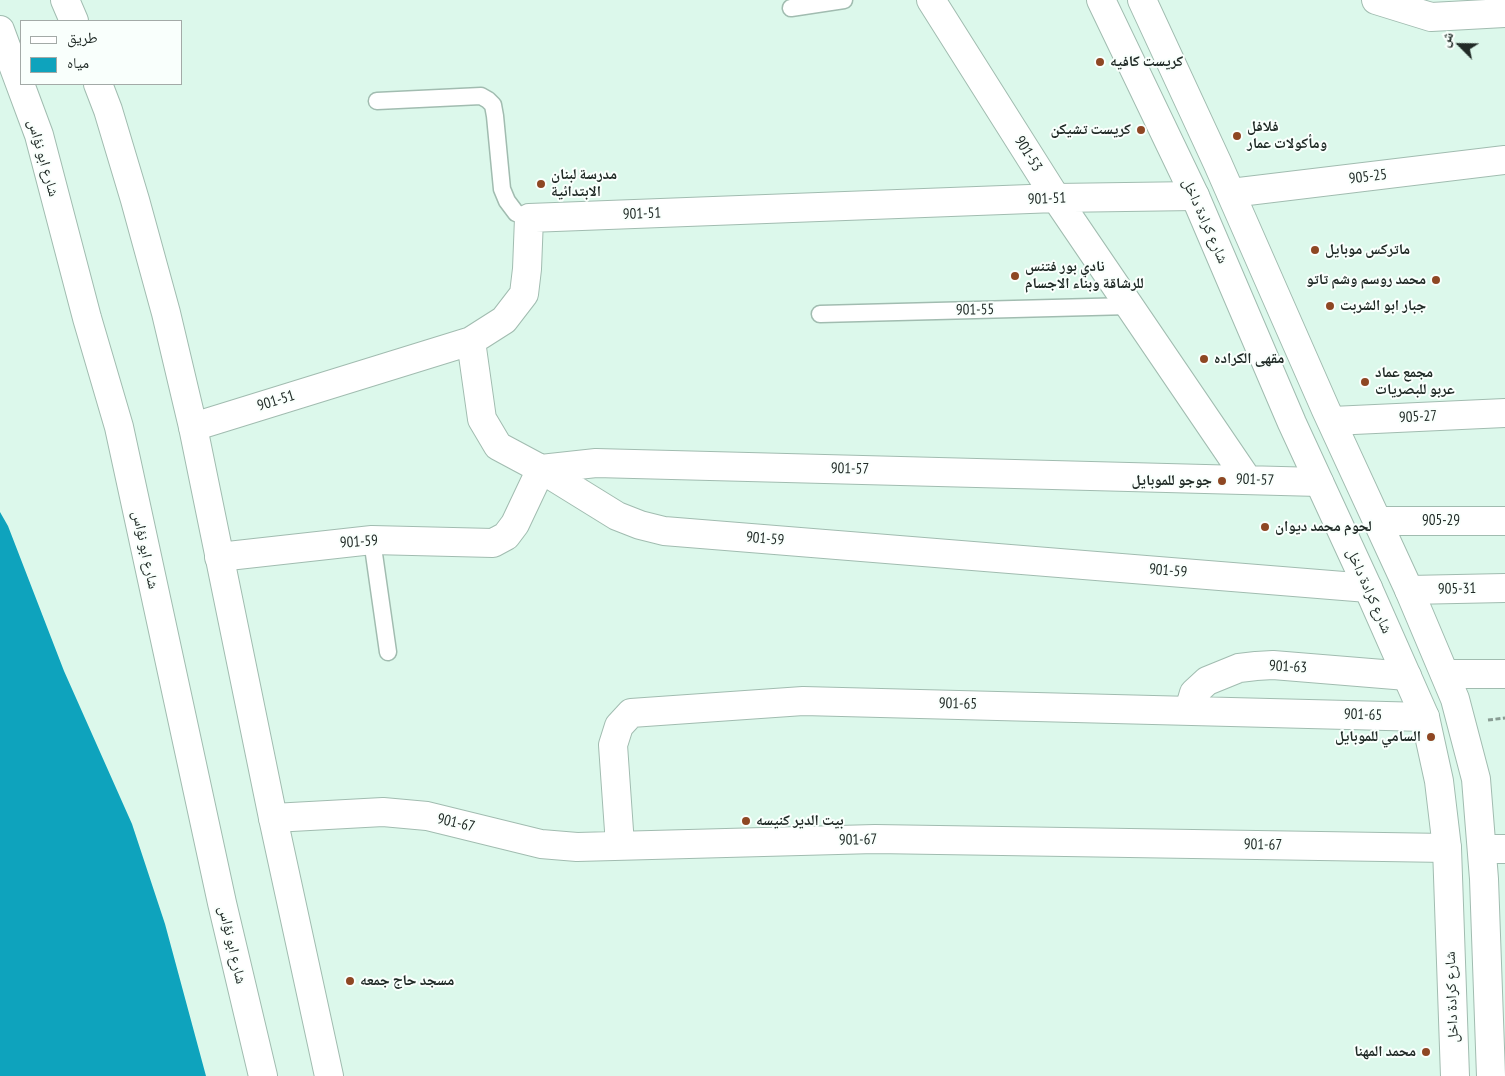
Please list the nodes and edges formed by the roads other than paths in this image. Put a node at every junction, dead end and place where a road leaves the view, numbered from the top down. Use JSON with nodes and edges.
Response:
{"nodes":[{"id":1,"x":65,"y":0,"type":"edge"},
{"id":2,"x":844,"y":0,"type":"edge"},
{"id":3,"x":931,"y":0,"type":"edge"},
{"id":4,"x":1102,"y":0,"type":"edge"},
{"id":5,"x":1142,"y":0,"type":"edge"},
{"id":6,"x":1376,"y":0,"type":"edge"},
{"id":7,"x":791,"y":8,"type":"dead end"},
{"id":8,"x":1505,"y":13,"type":"edge"},
{"id":9,"x":74,"y":20,"type":"edge"},
{"id":10,"x":0,"y":30,"type":"edge"},
{"id":11,"x":98,"y":85,"type":"edge"},
{"id":12,"x":377,"y":102,"type":"dead end"},
{"id":13,"x":1505,"y":160,"type":"edge"},
{"id":14,"x":1231,"y":193,"type":"junction"},
{"id":15,"x":1194,"y":196,"type":"junction"},
{"id":16,"x":1056,"y":198,"type":"junction"},
{"id":17,"x":529,"y":218,"type":"junction"},
{"id":18,"x":1130,"y":306,"type":"junction"},
{"id":19,"x":820,"y":314,"type":"dead end"},
{"id":20,"x":471,"y":341,"type":"junction"},
{"id":21,"x":1505,"y":413,"type":"edge"},
{"id":22,"x":1332,"y":421,"type":"junction"},
{"id":23,"x":193,"y":427,"type":"junction"},
{"id":24,"x":541,"y":468,"type":"junction"},
{"id":25,"x":1247,"y":479,"type":"junction"},
{"id":26,"x":1319,"y":482,"type":"junction"},
{"id":27,"x":1378,"y":521,"type":"junction"},
{"id":28,"x":1505,"y":521,"type":"edge"},
{"id":29,"x":372,"y":540,"type":"junction"},
{"id":30,"x":220,"y":557,"type":"junction"},
{"id":31,"x":1368,"y":588,"type":"junction"},
{"id":32,"x":1505,"y":588,"type":"edge"},
{"id":33,"x":1409,"y":590,"type":"junction"},
{"id":34,"x":388,"y":652,"type":"dead end"},
{"id":35,"x":1445,"y":674,"type":"junction"},
{"id":36,"x":1505,"y":674,"type":"edge"},
{"id":37,"x":1407,"y":676,"type":"junction"},
{"id":38,"x":1189,"y":710,"type":"junction"},
{"id":39,"x":1425,"y":717,"type":"junction"},
{"id":40,"x":273,"y":818,"type":"junction"},
{"id":41,"x":620,"y":845,"type":"junction"},
{"id":42,"x":1447,"y":848,"type":"junction"},
{"id":43,"x":1494,"y":849,"type":"edge"},
{"id":44,"x":263,"y":1076,"type":"edge"},
{"id":45,"x":329,"y":1076,"type":"edge"},
{"id":46,"x":1455,"y":1076,"type":"edge"},
{"id":47,"x":1491,"y":1076,"type":"edge"}],
"edges":[{"from":1,"to":9,"type":"street"},
{"from":2,"to":7,"type":"lane"},
{"from":3,"to":16,"type":"street","name":"901-53"},
{"from":4,"to":15,"type":"street","name":"شارع كرادة داخل"},
{"from":5,"to":14,"type":"street"},
{"from":6,"to":8,"type":"street"},
{"from":10,"to":44,"type":"street","name":"شارع ابو نؤاس"},
{"from":11,"to":23,"type":"street"},
{"from":12,"to":17,"type":"lane"},
{"from":13,"to":14,"type":"street","name":"905-25"},
{"from":14,"to":22,"type":"street"},
{"from":15,"to":16,"type":"street","name":"901-51"},
{"from":15,"to":26,"type":"street","name":"شارع كرادة داخل"},
{"from":16,"to":17,"type":"street","name":"901-51"},
{"from":16,"to":18,"type":"street","name":"901-53"},
{"from":17,"to":20,"type":"street","name":"901-51"},
{"from":18,"to":19,"type":"lane","name":"901-55"},
{"from":18,"to":25,"type":"street","name":"901-53"},
{"from":20,"to":23,"type":"street","name":"901-51"},
{"from":20,"to":24,"type":"street"},
{"from":21,"to":22,"type":"street","name":"905-27"},
{"from":22,"to":27,"type":"street"},
{"from":23,"to":30,"type":"street"},
{"from":24,"to":25,"type":"street","name":"901-57"},
{"from":24,"to":29,"type":"street","name":"901-59"},
{"from":24,"to":31,"type":"street","name":"901-59"},
{"from":25,"to":26,"type":"street","name":"901-57"},
{"from":26,"to":31,"type":"street","name":"شارع كرادة داخل"},
{"from":27,"to":28,"type":"street","name":"905-29"},
{"from":27,"to":33,"type":"street"},
{"from":29,"to":30,"type":"street","name":"901-59"},
{"from":29,"to":34,"type":"lane"},
{"from":30,"to":40,"type":"street"},
{"from":31,"to":37,"type":"street","name":"شارع كرادة داخل"},
{"from":32,"to":33,"type":"street","name":"905-31"},
{"from":33,"to":35,"type":"street"},
{"from":35,"to":36,"type":"street"},
{"from":35,"to":43,"type":"street"},
{"from":37,"to":38,"type":"street","name":"901-63"},
{"from":37,"to":39,"type":"street","name":"شارع كرادة داخل"},
{"from":38,"to":39,"type":"street","name":"901-65"},
{"from":38,"to":41,"type":"street","name":"901-65"},
{"from":39,"to":42,"type":"street","name":"شارع كرادة داخل"},
{"from":40,"to":41,"type":"street","name":"901-67"},
{"from":40,"to":45,"type":"street"},
{"from":41,"to":42,"type":"street","name":"901-67"},
{"from":42,"to":46,"type":"street","name":"شارع كرادة داخل"},
{"from":43,"to":47,"type":"street"}]}
